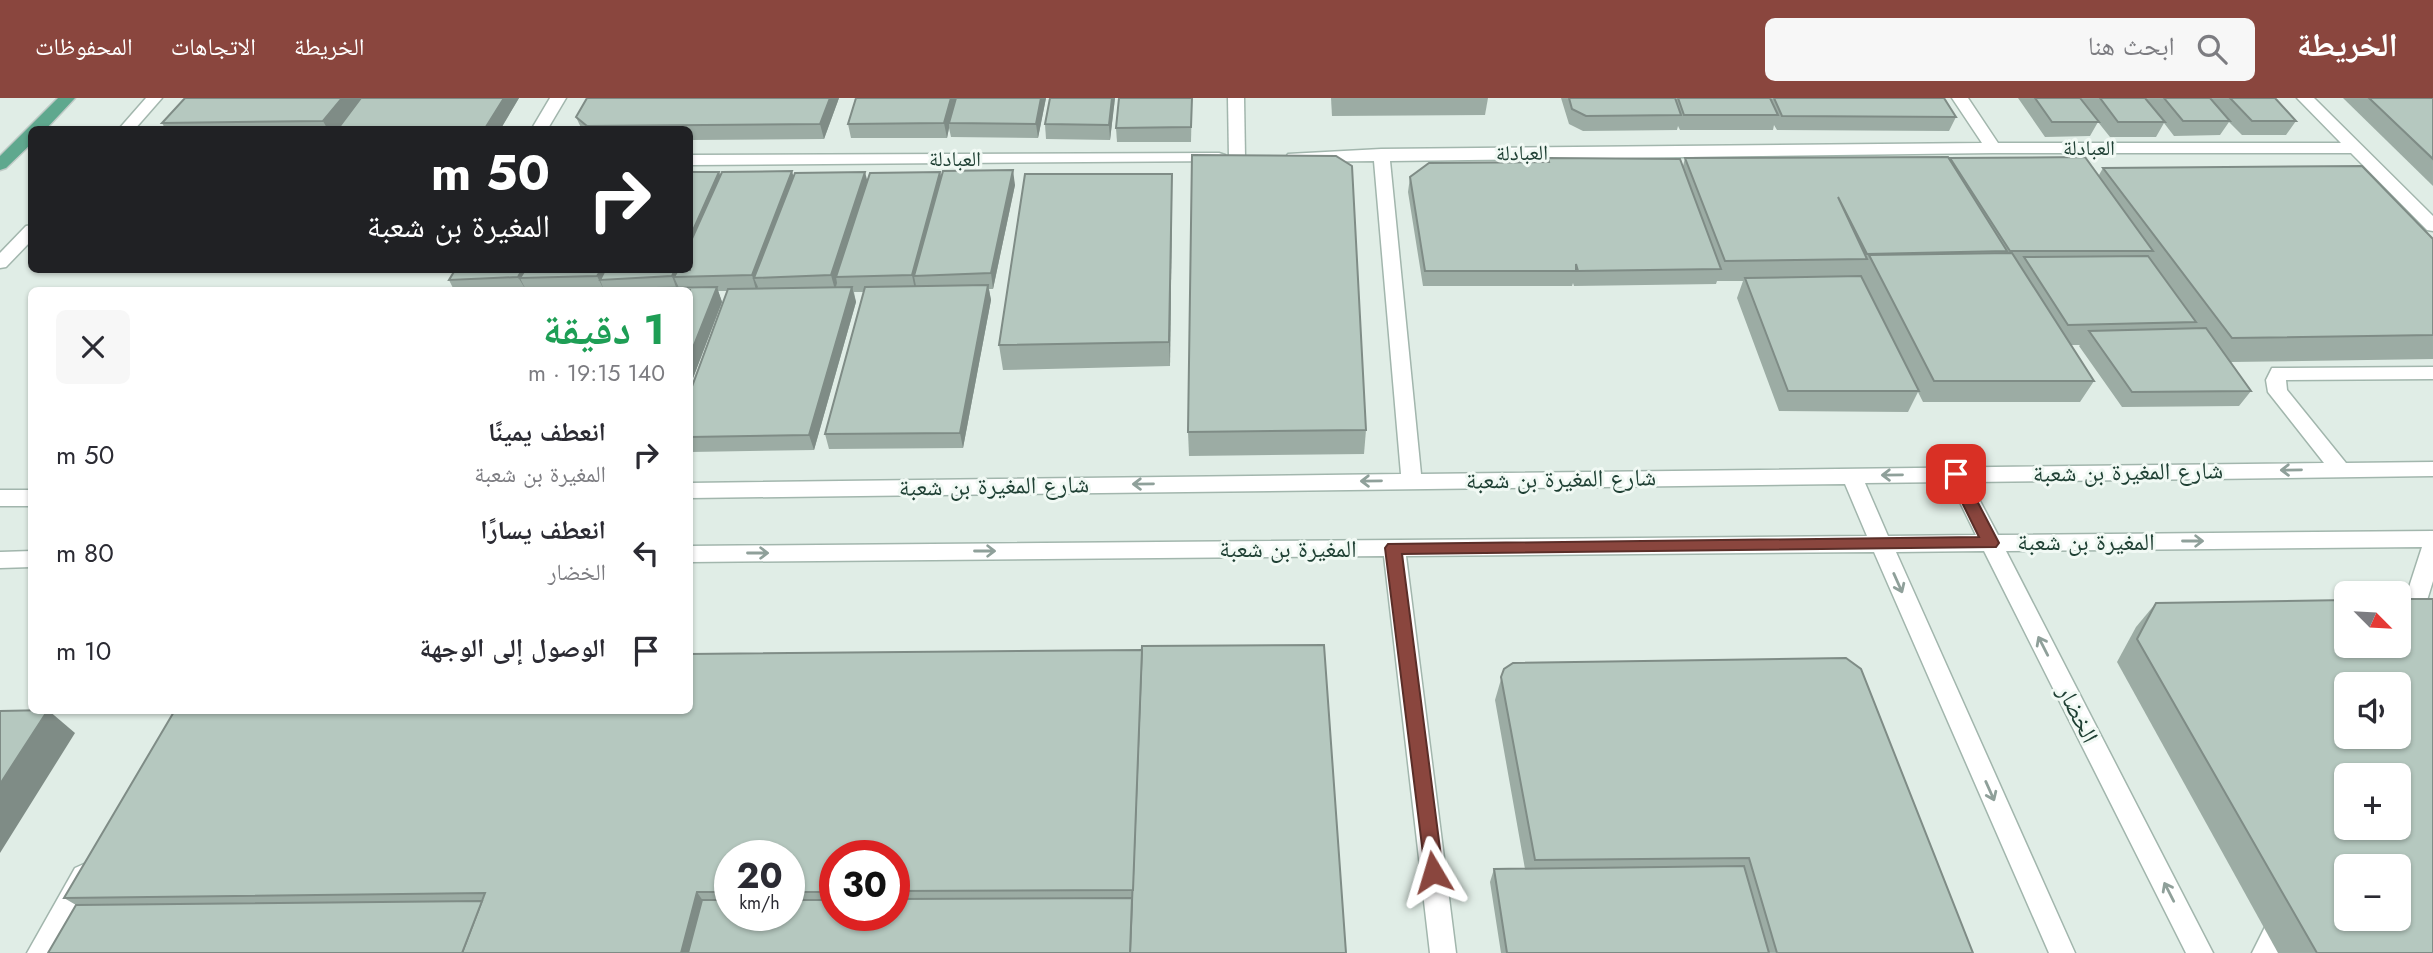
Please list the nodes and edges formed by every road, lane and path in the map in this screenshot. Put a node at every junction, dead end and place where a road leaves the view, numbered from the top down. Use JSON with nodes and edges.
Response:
{"nodes":[{"id":1,"x":67,"y":98,"type":"edge"},
{"id":2,"x":153,"y":98,"type":"edge"},
{"id":3,"x":558,"y":98,"type":"edge"},
{"id":4,"x":1236,"y":98,"type":"edge"},
{"id":5,"x":1960,"y":98,"type":"edge"},
{"id":6,"x":2305,"y":98,"type":"edge"},
{"id":7,"x":40,"y":126,"type":"edge"},
{"id":8,"x":128,"y":126,"type":"edge"},
{"id":9,"x":542,"y":126,"type":"edge"},
{"id":10,"x":28,"y":138,"type":"edge"},
{"id":11,"x":1993,"y":148,"type":"junction"},
{"id":12,"x":2354,"y":148,"type":"junction"},
{"id":13,"x":1381,"y":154,"type":"junction"},
{"id":14,"x":1276,"y":157,"type":"edge"},
{"id":15,"x":693,"y":160,"type":"edge"},
{"id":16,"x":0,"y":165,"type":"edge"},
{"id":17,"x":2433,"y":226,"type":"edge"},
{"id":18,"x":28,"y":234,"type":"edge"},
{"id":19,"x":0,"y":263,"type":"edge"},
{"id":20,"x":2433,"y":373,"type":"edge"},
{"id":21,"x":2433,"y":468,"type":"edge"},
{"id":22,"x":2341,"y":470,"type":"junction"},
{"id":23,"x":1956,"y":474,"type":"junction"},
{"id":24,"x":1851,"y":475,"type":"junction"},
{"id":25,"x":1412,"y":481,"type":"junction"},
{"id":26,"x":693,"y":490,"type":"edge"},
{"id":27,"x":0,"y":498,"type":"edge"},
{"id":28,"x":28,"y":498,"type":"edge"},
{"id":29,"x":2433,"y":539,"type":"edge"},
{"id":30,"x":1990,"y":543,"type":"junction"},
{"id":31,"x":1881,"y":544,"type":"junction"},
{"id":32,"x":2433,"y":546,"type":"edge"},
{"id":33,"x":1394,"y":548,"type":"junction"},
{"id":34,"x":693,"y":554,"type":"edge"},
{"id":35,"x":0,"y":559,"type":"edge"},
{"id":36,"x":28,"y":559,"type":"edge"},
{"id":37,"x":2412,"y":612,"type":"edge"},
{"id":38,"x":93,"y":861,"type":"edge"},
{"id":39,"x":2295,"y":893,"type":"edge"},
{"id":40,"x":40,"y":953,"type":"edge"},
{"id":41,"x":1443,"y":953,"type":"edge"},
{"id":42,"x":2062,"y":953,"type":"edge"},
{"id":43,"x":2200,"y":953,"type":"edge"},
{"id":44,"x":2266,"y":953,"type":"edge"}],
"edges":[{"from":1,"to":7,"type":"main road"},
{"from":2,"to":8,"type":"street"},
{"from":3,"to":9,"type":"street"},
{"from":4,"to":15,"type":"street","name":"العبادلة"},
{"from":5,"to":11,"type":"street"},
{"from":6,"to":12,"type":"street"},
{"from":10,"to":16,"type":"main road"},
{"from":11,"to":12,"type":"street","name":"العبادلة"},
{"from":11,"to":13,"type":"street","name":"العبادلة"},
{"from":12,"to":17,"type":"street"},
{"from":13,"to":14,"type":"street","name":"العبادلة"},
{"from":13,"to":25,"type":"street"},
{"from":18,"to":19,"type":"street"},
{"from":20,"to":22,"type":"street"},
{"from":21,"to":22,"type":"street","name":"شارع المغيرة بن شعبة"},
{"from":22,"to":23,"type":"street","name":"شارع المغيرة بن شعبة","one_way":true},
{"from":23,"to":24,"type":"street","name":"شارع المغيرة بن شعبة","one_way":true},
{"from":23,"to":30,"type":"street","name":"الخضار"},
{"from":24,"to":25,"type":"street","name":"شارع المغيرة بن شعبة"},
{"from":24,"to":31,"type":"street"},
{"from":25,"to":26,"type":"street","name":"شارع المغيرة بن شعبة","one_way":true},
{"from":27,"to":28,"type":"street"},
{"from":30,"to":29,"type":"street","name":"المغيرة بن شعبة","one_way":true},
{"from":30,"to":31,"type":"street","name":"المغيرة بن شعبة"},
{"from":43,"to":30,"type":"street","name":"الخضار","one_way":true},
{"from":31,"to":33,"type":"street","name":"المغيرة بن شعبة"},
{"from":31,"to":42,"type":"street","one_way":true},
{"from":32,"to":37,"type":"street"},
{"from":34,"to":33,"type":"street","name":"المغيرة بن شعبة","one_way":true},
{"from":33,"to":41,"type":"street"},
{"from":35,"to":36,"type":"street"},
{"from":38,"to":40,"type":"street"},
{"from":39,"to":44,"type":"street"}]}
